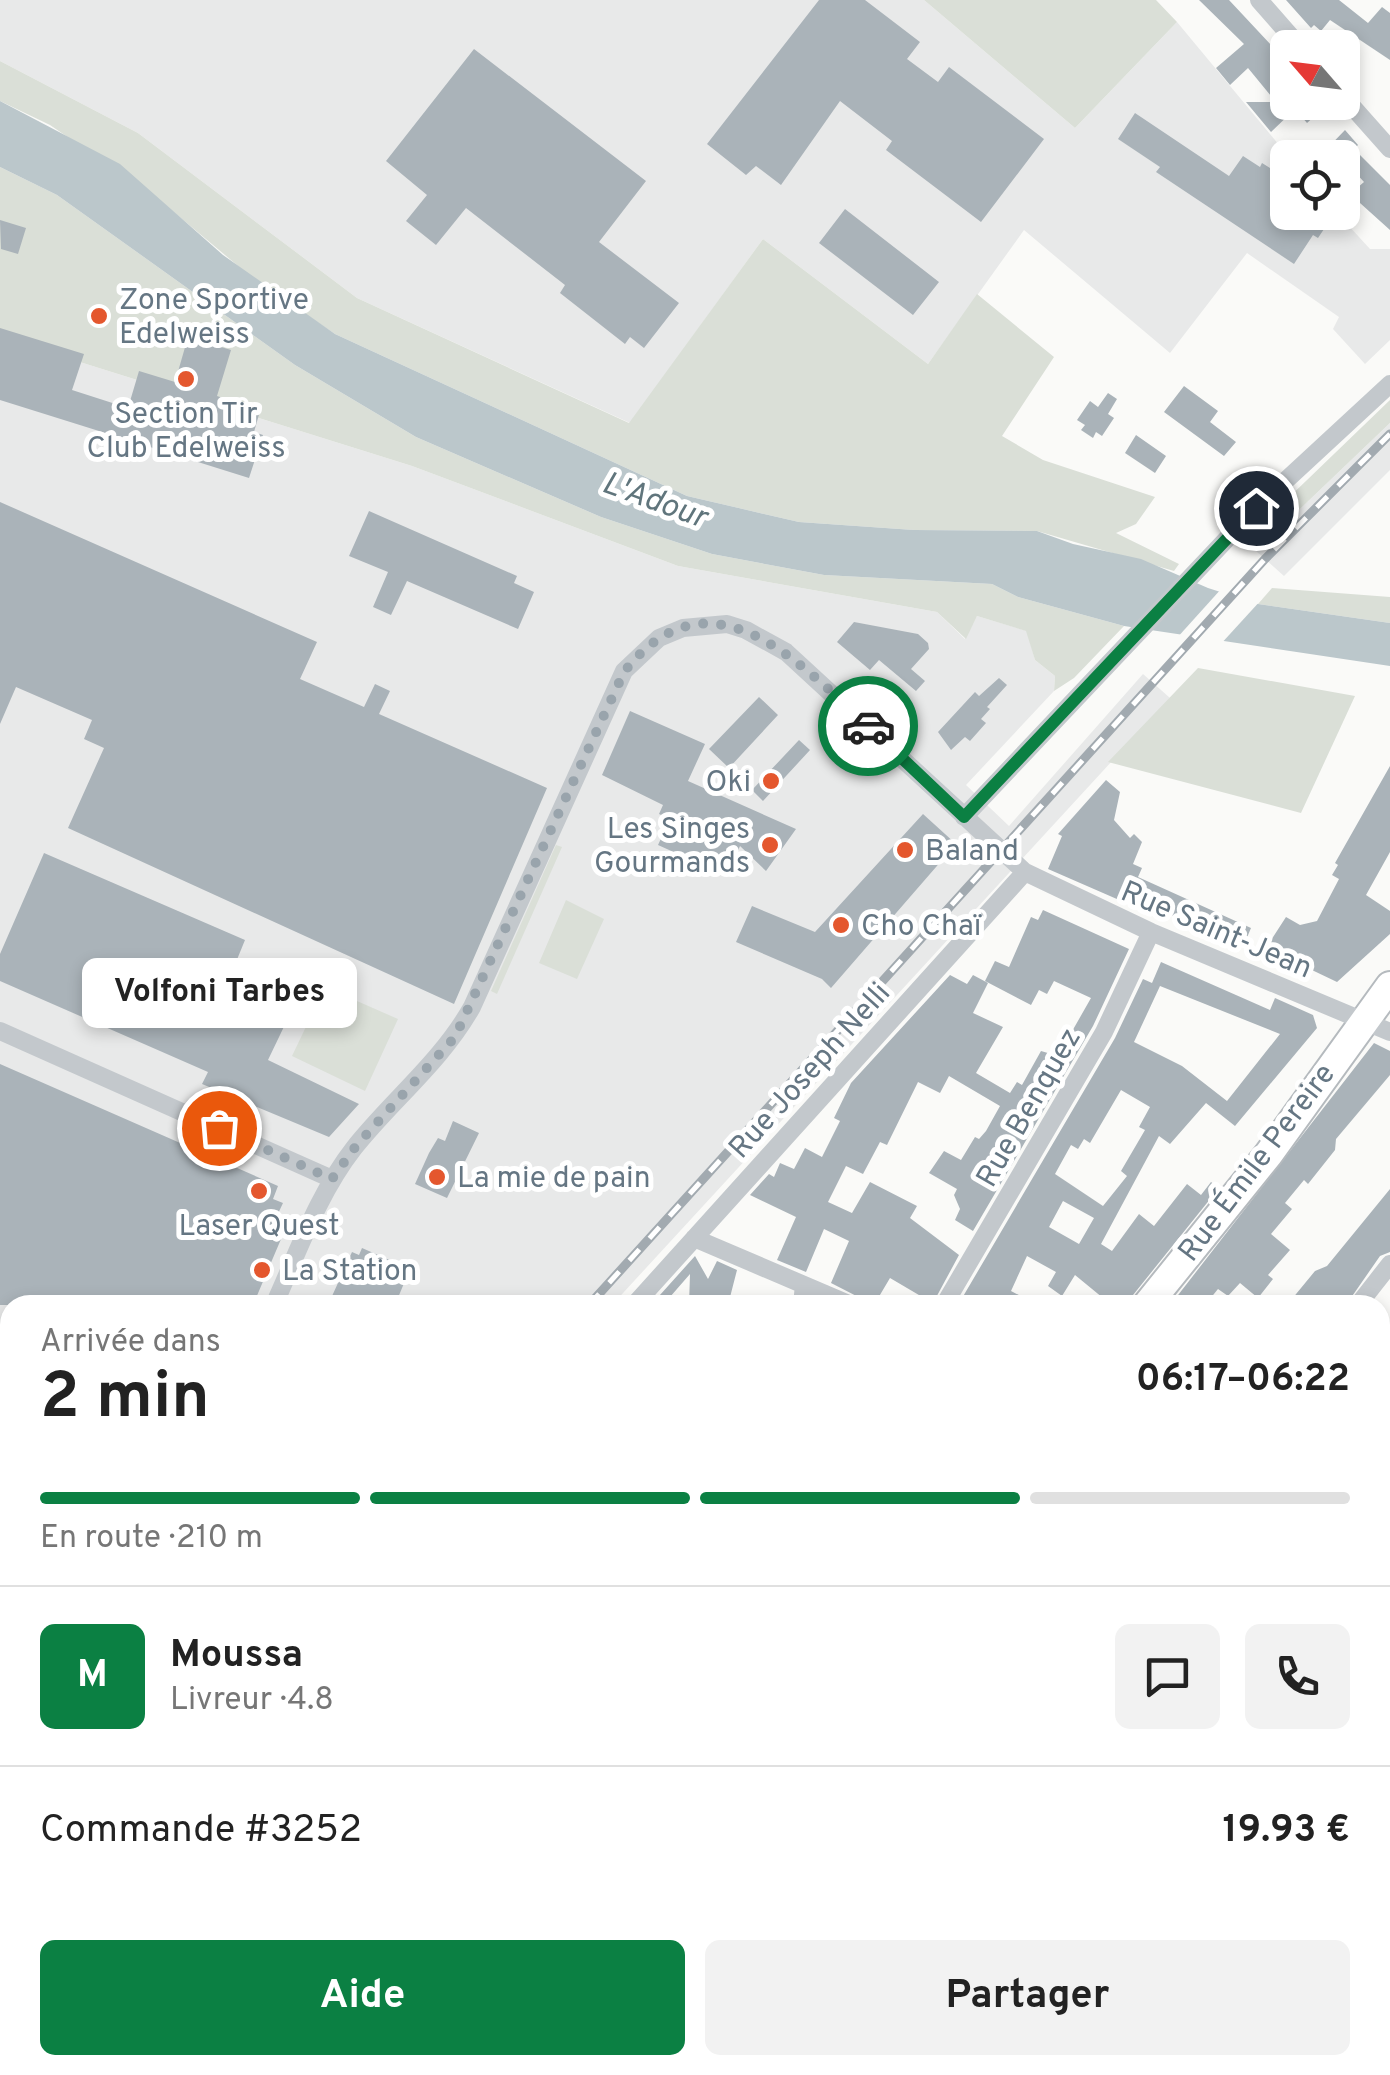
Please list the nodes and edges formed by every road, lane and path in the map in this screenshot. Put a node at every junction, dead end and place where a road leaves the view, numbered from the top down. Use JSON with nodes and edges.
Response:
{"nodes":[{"id":1,"x":1259,"y":0,"type":"edge"},
{"id":2,"x":1285,"y":30,"type":"edge"},
{"id":3,"x":1360,"y":115,"type":"edge"},
{"id":4,"x":1390,"y":149,"type":"edge"},
{"id":5,"x":1390,"y":384,"type":"edge"},
{"id":6,"x":964,"y":817,"type":"junction"},
{"id":7,"x":1025,"y":872,"type":"junction"},
{"id":8,"x":1151,"y":932,"type":"junction"},
{"id":9,"x":1390,"y":986,"type":"edge"},
{"id":10,"x":1363,"y":1018,"type":"junction"},
{"id":11,"x":0,"y":1031,"type":"edge"},
{"id":12,"x":1390,"y":1032,"type":"edge"},
{"id":13,"x":332,"y":1179,"type":"junction"},
{"id":14,"x":694,"y":1238,"type":"junction"},
{"id":15,"x":1390,"y":1264,"type":"edge"},
{"id":16,"x":804,"y":1285,"type":"junction"},
{"id":17,"x":279,"y":1295,"type":"edge"},
{"id":18,"x":643,"y":1295,"type":"edge"},
{"id":19,"x":803,"y":1295,"type":"edge"},
{"id":20,"x":828,"y":1295,"type":"edge"},
{"id":21,"x":950,"y":1295,"type":"edge"},
{"id":22,"x":1156,"y":1295,"type":"edge"},
{"id":23,"x":1366,"y":1295,"type":"edge"},
{"id":24,"x":254,"y":2075,"type":"edge"},
{"id":25,"x":274,"y":2075,"type":"edge"}],
"edges":[{"from":1,"to":2,"type":"street"},
{"from":3,"to":4,"type":"street"},
{"from":5,"to":6,"type":"street"},
{"from":6,"to":7,"type":"street","name":"Rue Saint-Jean"},
{"from":6,"to":13,"type":"street","name":"Rue Saint-Jean"},
{"from":7,"to":8,"type":"street","name":"Rue Saint-Jean"},
{"from":7,"to":14,"type":"street","name":"Rue Joseph Nelli"},
{"from":8,"to":10,"type":"street","name":"Rue Saint-Jean"},
{"from":8,"to":21,"type":"street","name":"Rue Benquez"},
{"from":9,"to":10,"type":"main road","name":"Rue Émile Pereire"},
{"from":10,"to":12,"type":"street","name":"Rue Saint-Jean"},
{"from":10,"to":22,"type":"main road","name":"Rue Émile Pereire"},
{"from":11,"to":13,"type":"street"},
{"from":13,"to":17,"type":"street","name":"Rue Saint-Jean"},
{"from":14,"to":16,"type":"street"},
{"from":14,"to":18,"type":"street","name":"Rue Joseph Nelli"},
{"from":15,"to":23,"type":"street"},
{"from":16,"to":19,"type":"street"},
{"from":16,"to":20,"type":"street"},
{"from":24,"to":25,"type":"street"}]}
